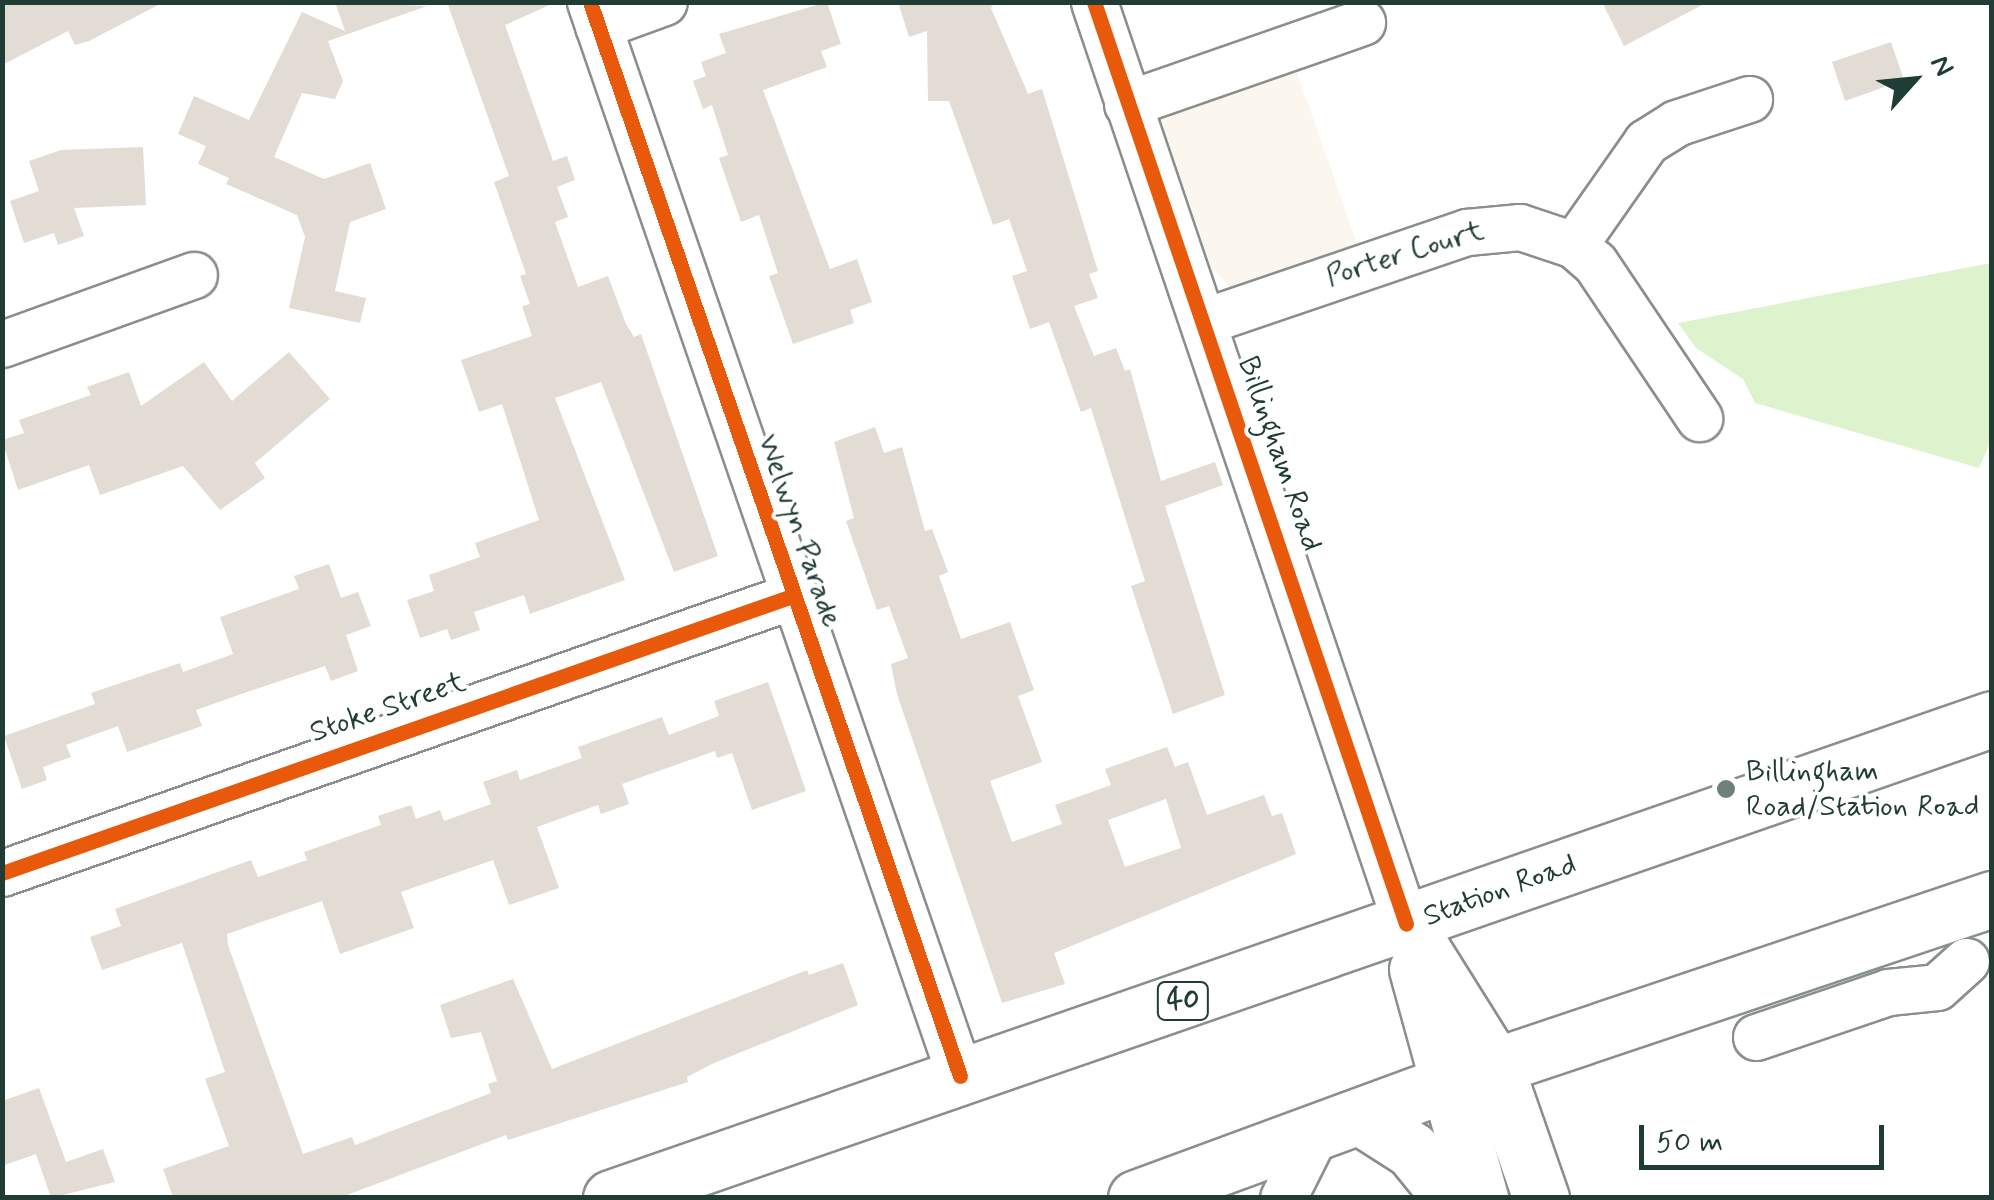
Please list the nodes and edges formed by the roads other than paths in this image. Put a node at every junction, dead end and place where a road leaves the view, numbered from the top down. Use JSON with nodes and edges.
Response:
{"nodes":[{"id":1,"x":664,"y":2,"type":"edge"},
{"id":2,"x":1094,"y":2,"type":"edge"},
{"id":3,"x":594,"y":14,"type":"edge"},
{"id":4,"x":1362,"y":22,"type":"dead end"},
{"id":5,"x":1750,"y":99,"type":"dead end"},
{"id":6,"x":1127,"y":104,"type":"junction"},
{"id":7,"x":1574,"y":245,"type":"junction"},
{"id":8,"x":194,"y":275,"type":"dead end"},
{"id":9,"x":1205,"y":321,"type":"junction"},
{"id":10,"x":2,"y":344,"type":"edge"},
{"id":11,"x":1699,"y":418,"type":"dead end"},
{"id":12,"x":792,"y":596,"type":"junction"},
{"id":13,"x":1992,"y":719,"type":"edge"},
{"id":14,"x":2,"y":873,"type":"edge"},
{"id":15,"x":1992,"y":899,"type":"edge"},
{"id":16,"x":1406,"y":924,"type":"junction"},
{"id":17,"x":1907,"y":928,"type":"junction"},
{"id":18,"x":1979,"y":962,"type":"edge"},
{"id":19,"x":1756,"y":1037,"type":"dead end"},
{"id":20,"x":1495,"y":1066,"type":"junction"},
{"id":21,"x":960,"y":1076,"type":"junction"},
{"id":22,"x":1445,"y":1085,"type":"junction"},
{"id":23,"x":1338,"y":1127,"type":"junction"},
{"id":24,"x":611,"y":1198,"type":"edge"},
{"id":25,"x":1136,"y":1198,"type":"edge"},
{"id":26,"x":1283,"y":1198,"type":"edge"},
{"id":27,"x":1451,"y":1198,"type":"edge"},
{"id":28,"x":1480,"y":1198,"type":"edge"},
{"id":29,"x":1541,"y":1198,"type":"edge"}],
"edges":[{"from":1,"to":3,"type":"street"},
{"from":2,"to":6,"type":"street","name":"Billingham Road"},
{"from":3,"to":12,"type":"street","name":"Welwyn Parade"},
{"from":4,"to":6,"type":"street"},
{"from":5,"to":7,"type":"street"},
{"from":6,"to":9,"type":"street","name":"Billingham Road"},
{"from":7,"to":9,"type":"street","name":"Porter Court"},
{"from":7,"to":11,"type":"street","name":"Porter Court"},
{"from":8,"to":10,"type":"street"},
{"from":9,"to":16,"type":"street","name":"Billingham Road"},
{"from":12,"to":14,"type":"street","name":"Stoke Street"},
{"from":12,"to":21,"type":"street","name":"Welwyn Parade"},
{"from":13,"to":16,"type":"main road","name":"Station Road","number":"40"},
{"from":15,"to":17,"type":"main road"},
{"from":16,"to":20,"type":"main road"},
{"from":16,"to":21,"type":"main road","name":"Station Road","number":"40"},
{"from":16,"to":22,"type":"main road"},
{"from":17,"to":18,"type":"street"},
{"from":17,"to":20,"type":"main road"},
{"from":18,"to":19,"type":"street"},
{"from":20,"to":22,"type":"main road"},
{"from":20,"to":29,"type":"main road"},
{"from":21,"to":24,"type":"main road","name":"Station Road","number":"40"},
{"from":22,"to":23,"type":"main road"},
{"from":22,"to":28,"type":"main road"},
{"from":23,"to":25,"type":"main road"},
{"from":23,"to":26,"type":"street"},
{"from":23,"to":27,"type":"main road"}]}
